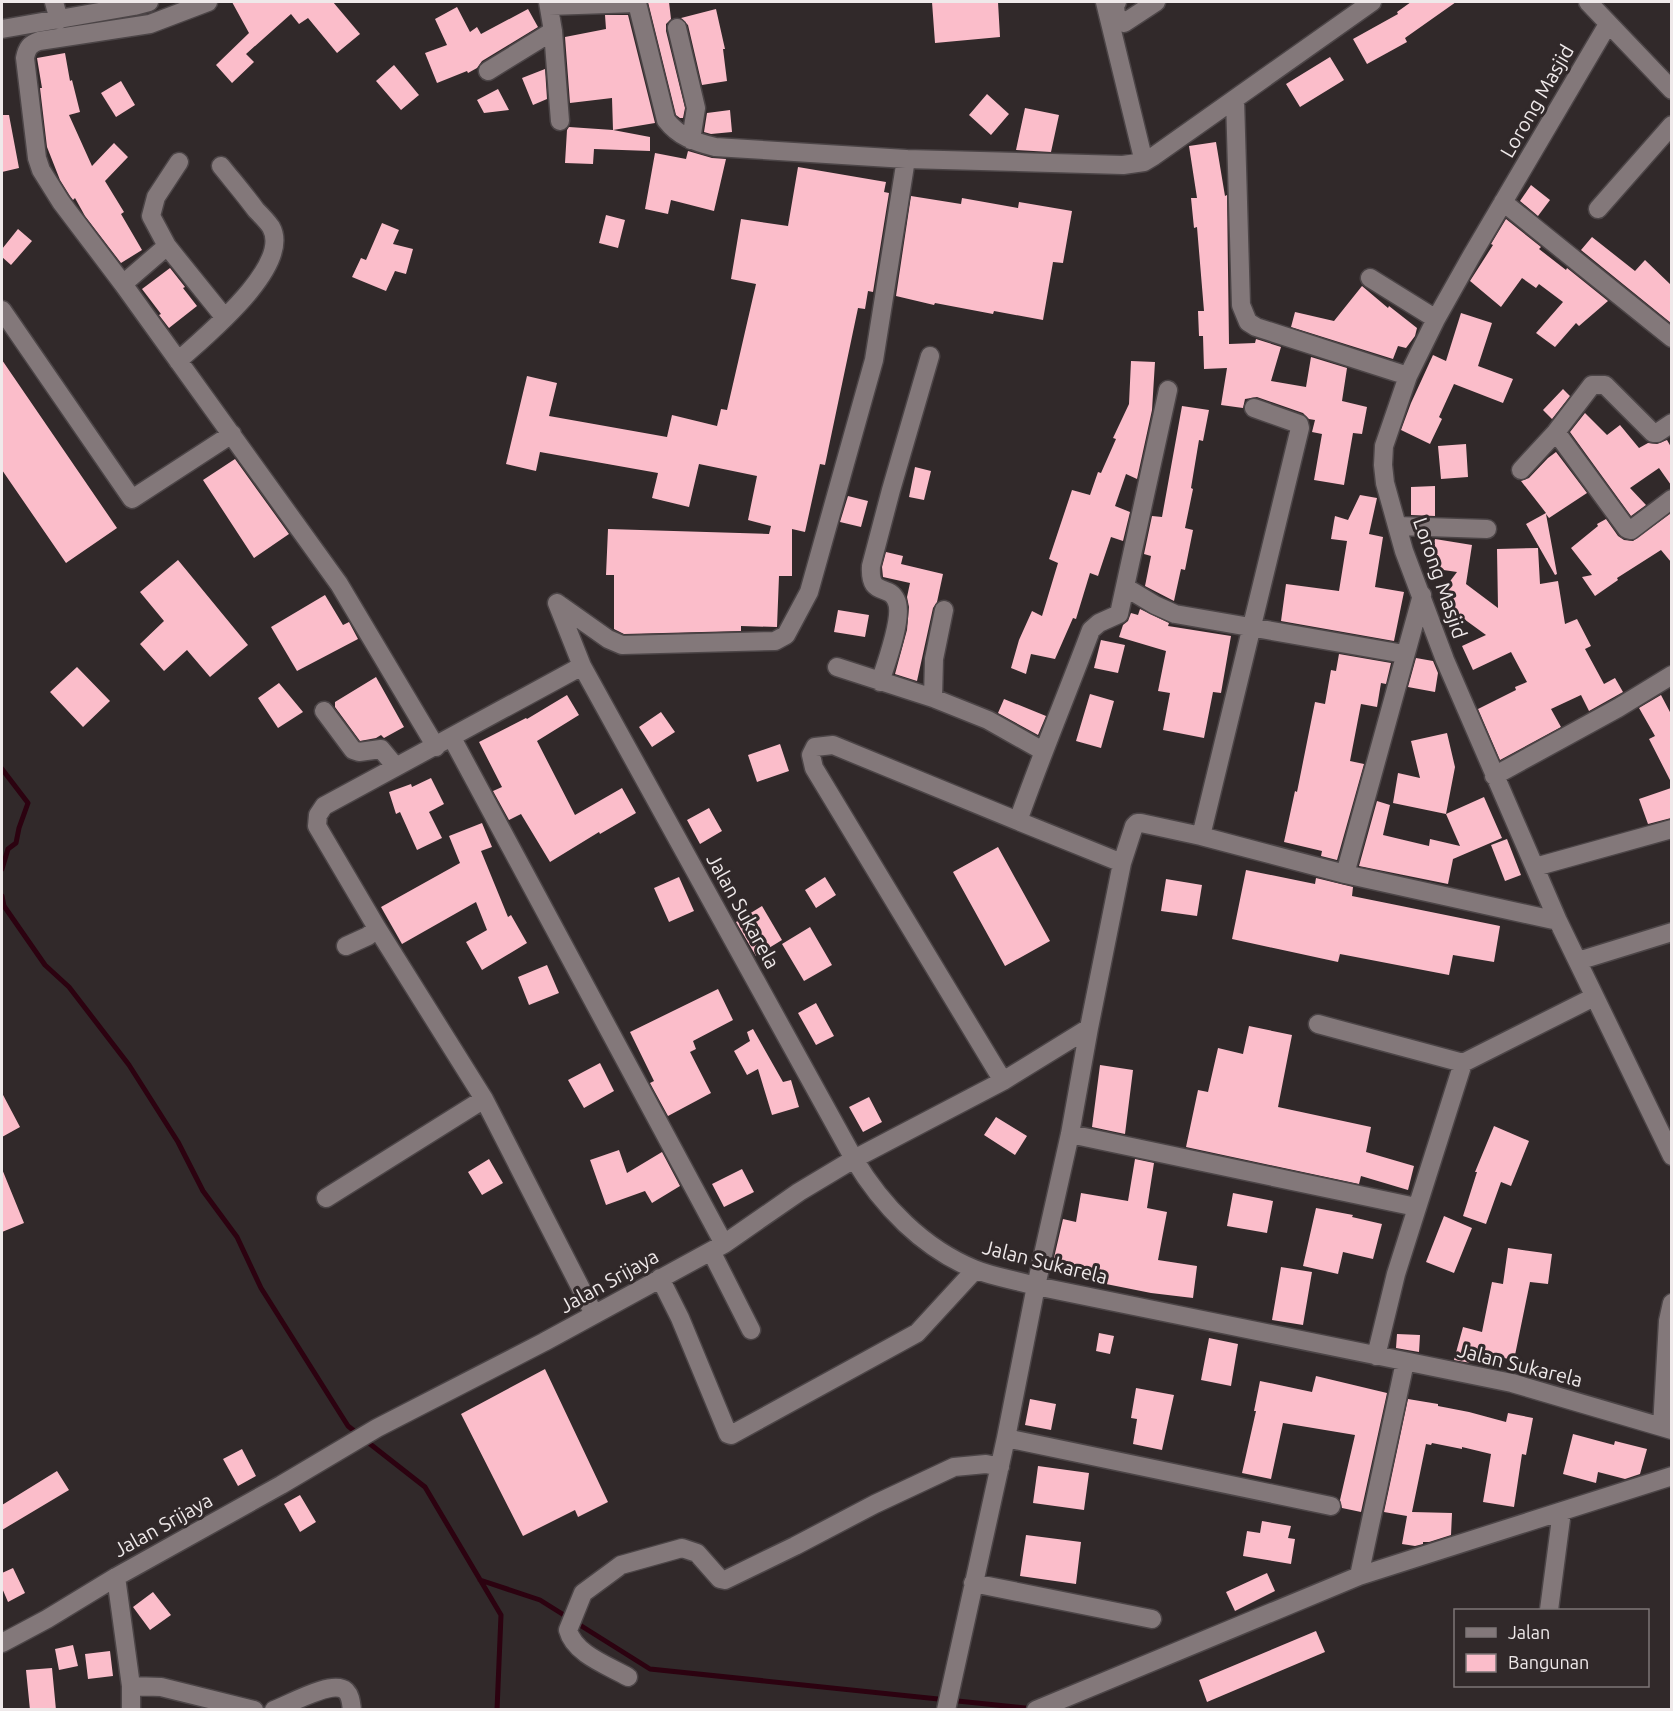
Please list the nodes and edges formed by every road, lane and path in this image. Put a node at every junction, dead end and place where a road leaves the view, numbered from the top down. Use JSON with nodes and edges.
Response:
{"nodes":[{"id":1,"x":54,"y":2,"type":"edge"},
{"id":2,"x":207,"y":2,"type":"edge"},
{"id":3,"x":1105,"y":2,"type":"edge"},
{"id":4,"x":1118,"y":2,"type":"edge"},
{"id":5,"x":1156,"y":2,"type":"edge"},
{"id":6,"x":1372,"y":2,"type":"edge"},
{"id":7,"x":1588,"y":2,"type":"edge"},
{"id":8,"x":139,"y":3,"type":"edge"},
{"id":9,"x":548,"y":4,"type":"edge"},
{"id":10,"x":59,"y":20,"type":"junction"},
{"id":11,"x":1608,"y":24,"type":"junction"},
{"id":12,"x":677,"y":28,"type":"dead end"},
{"id":13,"x":2,"y":29,"type":"edge"},
{"id":14,"x":553,"y":31,"type":"junction"},
{"id":15,"x":488,"y":71,"type":"dead end"},
{"id":16,"x":1671,"y":90,"type":"edge"},
{"id":17,"x":1235,"y":99,"type":"junction"},
{"id":18,"x":560,"y":121,"type":"dead end"},
{"id":19,"x":1671,"y":125,"type":"edge"},
{"id":20,"x":691,"y":140,"type":"junction"},
{"id":21,"x":906,"y":159,"type":"junction"},
{"id":22,"x":179,"y":162,"type":"dead end"},
{"id":23,"x":1144,"y":162,"type":"junction"},
{"id":24,"x":221,"y":166,"type":"dead end"},
{"id":25,"x":1503,"y":202,"type":"junction"},
{"id":26,"x":1598,"y":208,"type":"dead end"},
{"id":27,"x":167,"y":246,"type":"junction"},
{"id":28,"x":1370,"y":278,"type":"dead end"},
{"id":29,"x":123,"y":284,"type":"junction"},
{"id":30,"x":2,"y":310,"type":"edge"},
{"id":31,"x":225,"y":318,"type":"junction"},
{"id":32,"x":1436,"y":319,"type":"junction"},
{"id":33,"x":1671,"y":338,"type":"edge"},
{"id":34,"x":930,"y":356,"type":"dead end"},
{"id":35,"x":178,"y":361,"type":"junction"},
{"id":36,"x":1408,"y":376,"type":"junction"},
{"id":37,"x":1168,"y":390,"type":"dead end"},
{"id":38,"x":1254,"y":408,"type":"dead end"},
{"id":39,"x":1671,"y":423,"type":"edge"},
{"id":40,"x":1556,"y":432,"type":"junction"},
{"id":41,"x":232,"y":434,"type":"junction"},
{"id":42,"x":1521,"y":470,"type":"dead end"},
{"id":43,"x":1671,"y":499,"type":"edge"},
{"id":44,"x":1397,"y":526,"type":"junction"},
{"id":45,"x":1487,"y":529,"type":"dead end"},
{"id":46,"x":1125,"y":587,"type":"junction"},
{"id":47,"x":1422,"y":595,"type":"junction"},
{"id":48,"x":944,"y":610,"type":"dead end"},
{"id":49,"x":1252,"y":628,"type":"junction"},
{"id":50,"x":1404,"y":654,"type":"junction"},
{"id":51,"x":582,"y":666,"type":"junction"},
{"id":52,"x":837,"y":667,"type":"dead end"},
{"id":53,"x":1671,"y":675,"type":"edge"},
{"id":54,"x":880,"y":682,"type":"junction"},
{"id":55,"x":933,"y":698,"type":"junction"},
{"id":56,"x":324,"y":711,"type":"dead end"},
{"id":57,"x":444,"y":742,"type":"junction"},
{"id":58,"x":1043,"y":751,"type":"junction"},
{"id":59,"x":396,"y":767,"type":"junction"},
{"id":60,"x":1494,"y":776,"type":"junction"},
{"id":61,"x":1018,"y":821,"type":"junction"},
{"id":62,"x":1671,"y":829,"type":"edge"},
{"id":63,"x":1201,"y":836,"type":"junction"},
{"id":64,"x":1122,"y":863,"type":"junction"},
{"id":65,"x":1535,"y":867,"type":"junction"},
{"id":66,"x":1345,"y":874,"type":"junction"},
{"id":67,"x":1558,"y":921,"type":"junction"},
{"id":68,"x":377,"y":928,"type":"junction"},
{"id":69,"x":1671,"y":932,"type":"edge"},
{"id":70,"x":346,"y":946,"type":"dead end"},
{"id":71,"x":1578,"y":961,"type":"junction"},
{"id":72,"x":1594,"y":997,"type":"junction"},
{"id":73,"x":1318,"y":1024,"type":"dead end"},
{"id":74,"x":1089,"y":1028,"type":"junction"},
{"id":75,"x":1462,"y":1063,"type":"junction"},
{"id":76,"x":1003,"y":1081,"type":"junction"},
{"id":77,"x":484,"y":1099,"type":"junction"},
{"id":78,"x":1070,"y":1134,"type":"junction"},
{"id":79,"x":1671,"y":1156,"type":"edge"},
{"id":80,"x":854,"y":1159,"type":"junction"},
{"id":81,"x":326,"y":1198,"type":"dead end"},
{"id":82,"x":1416,"y":1207,"type":"junction"},
{"id":83,"x":718,"y":1248,"type":"junction"},
{"id":84,"x":975,"y":1270,"type":"junction"},
{"id":85,"x":660,"y":1278,"type":"junction"},
{"id":86,"x":1036,"y":1286,"type":"junction"},
{"id":87,"x":1671,"y":1303,"type":"edge"},
{"id":88,"x":594,"y":1314,"type":"junction"},
{"id":89,"x":751,"y":1330,"type":"dead end"},
{"id":90,"x":1376,"y":1356,"type":"junction"},
{"id":91,"x":1405,"y":1362,"type":"junction"},
{"id":92,"x":1667,"y":1428,"type":"edge"},
{"id":93,"x":1006,"y":1438,"type":"junction"},
{"id":94,"x":1000,"y":1467,"type":"junction"},
{"id":95,"x":1671,"y":1476,"type":"edge"},
{"id":96,"x":1331,"y":1506,"type":"dead end"},
{"id":97,"x":1562,"y":1511,"type":"junction"},
{"id":98,"x":1359,"y":1576,"type":"junction"},
{"id":99,"x":116,"y":1577,"type":"junction"},
{"id":100,"x":974,"y":1583,"type":"junction"},
{"id":101,"x":1549,"y":1609,"type":"edge"},
{"id":102,"x":1152,"y":1619,"type":"dead end"},
{"id":103,"x":2,"y":1643,"type":"edge"},
{"id":104,"x":628,"y":1677,"type":"dead end"},
{"id":105,"x":131,"y":1686,"type":"junction"},
{"id":106,"x":131,"y":1710,"type":"edge"},
{"id":107,"x":254,"y":1710,"type":"edge"},
{"id":108,"x":274,"y":1710,"type":"edge"},
{"id":109,"x":352,"y":1710,"type":"edge"},
{"id":110,"x":946,"y":1710,"type":"edge"},
{"id":111,"x":1036,"y":1710,"type":"edge"}],
"edges":[{"from":1,"to":10,"type":"street"},
{"from":2,"to":29,"type":"street"},
{"from":3,"to":23,"type":"street"},
{"from":4,"to":5,"type":"street"},
{"from":6,"to":17,"type":"street"},
{"from":7,"to":11,"type":"street"},
{"from":8,"to":10,"type":"street"},
{"from":9,"to":14,"type":"street"},
{"from":9,"to":20,"type":"street"},
{"from":10,"to":13,"type":"street"},
{"from":11,"to":16,"type":"street"},
{"from":11,"to":25,"type":"street","name":"Lorong Masjid"},
{"from":12,"to":20,"type":"street"},
{"from":14,"to":15,"type":"street"},
{"from":14,"to":18,"type":"street"},
{"from":17,"to":23,"type":"street"},
{"from":17,"to":36,"type":"street"},
{"from":19,"to":26,"type":"street"},
{"from":20,"to":21,"type":"street"},
{"from":21,"to":23,"type":"street"},
{"from":21,"to":51,"type":"street","name":"Jalan Sukarela"},
{"from":22,"to":27,"type":"street"},
{"from":24,"to":31,"type":"street"},
{"from":25,"to":32,"type":"street","name":"Lorong Masjid"},
{"from":25,"to":33,"type":"street"},
{"from":27,"to":29,"type":"street"},
{"from":27,"to":31,"type":"street"},
{"from":28,"to":32,"type":"street"},
{"from":29,"to":35,"type":"street"},
{"from":30,"to":41,"type":"street"},
{"from":31,"to":35,"type":"street"},
{"from":32,"to":36,"type":"street","name":"Lorong Masjid"},
{"from":34,"to":54,"type":"street"},
{"from":35,"to":41,"type":"street"},
{"from":36,"to":44,"type":"street","name":"Lorong Masjid"},
{"from":37,"to":46,"type":"street"},
{"from":38,"to":49,"type":"street"},
{"from":39,"to":40,"type":"street"},
{"from":40,"to":42,"type":"street"},
{"from":40,"to":43,"type":"street"},
{"from":41,"to":57,"type":"street"},
{"from":44,"to":45,"type":"street"},
{"from":44,"to":47,"type":"street","name":"Lorong Masjid"},
{"from":46,"to":49,"type":"street"},
{"from":46,"to":58,"type":"street"},
{"from":47,"to":50,"type":"street"},
{"from":47,"to":60,"type":"street","name":"Lorong Masjid"},
{"from":48,"to":55,"type":"street"},
{"from":49,"to":50,"type":"street"},
{"from":49,"to":63,"type":"street"},
{"from":50,"to":66,"type":"street"},
{"from":51,"to":57,"type":"street"},
{"from":51,"to":80,"type":"street","name":"Jalan Sukarela"},
{"from":52,"to":54,"type":"street"},
{"from":53,"to":60,"type":"street"},
{"from":54,"to":55,"type":"street"},
{"from":55,"to":58,"type":"street"},
{"from":56,"to":59,"type":"street"},
{"from":57,"to":59,"type":"street"},
{"from":57,"to":83,"type":"street"},
{"from":58,"to":61,"type":"street"},
{"from":59,"to":68,"type":"street"},
{"from":60,"to":65,"type":"street","name":"Lorong Masjid"},
{"from":61,"to":64,"type":"street"},
{"from":61,"to":76,"type":"street"},
{"from":62,"to":65,"type":"street"},
{"from":63,"to":64,"type":"street"},
{"from":63,"to":66,"type":"street"},
{"from":64,"to":74,"type":"street"},
{"from":65,"to":67,"type":"street","name":"Lorong Masjid"},
{"from":66,"to":67,"type":"street"},
{"from":67,"to":71,"type":"street","name":"Lorong Masjid"},
{"from":68,"to":70,"type":"street"},
{"from":68,"to":77,"type":"street"},
{"from":69,"to":71,"type":"street"},
{"from":71,"to":72,"type":"street","name":"Lorong Masjid"},
{"from":72,"to":75,"type":"street"},
{"from":72,"to":79,"type":"street","name":"Lorong Masjid"},
{"from":73,"to":75,"type":"street"},
{"from":74,"to":76,"type":"street","name":"Jalan Srijaya"},
{"from":74,"to":78,"type":"street"},
{"from":75,"to":82,"type":"street"},
{"from":76,"to":80,"type":"street","name":"Jalan Srijaya"},
{"from":77,"to":81,"type":"street"},
{"from":77,"to":88,"type":"street"},
{"from":78,"to":82,"type":"street"},
{"from":78,"to":86,"type":"street"},
{"from":80,"to":83,"type":"street","name":"Jalan Srijaya"},
{"from":80,"to":84,"type":"street","name":"Jalan Sukarela"},
{"from":82,"to":90,"type":"street"},
{"from":83,"to":85,"type":"street","name":"Jalan Srijaya"},
{"from":83,"to":89,"type":"street"},
{"from":84,"to":85,"type":"street"},
{"from":84,"to":86,"type":"street","name":"Jalan Sukarela"},
{"from":85,"to":88,"type":"street","name":"Jalan Srijaya"},
{"from":86,"to":90,"type":"street","name":"Jalan Sukarela"},
{"from":86,"to":93,"type":"street"},
{"from":87,"to":92,"type":"street"},
{"from":88,"to":99,"type":"street","name":"Jalan Srijaya"},
{"from":90,"to":91,"type":"street","name":"Jalan Sukarela"},
{"from":91,"to":92,"type":"street","name":"Jalan Sukarela"},
{"from":91,"to":98,"type":"street"},
{"from":93,"to":94,"type":"street"},
{"from":93,"to":96,"type":"street"},
{"from":94,"to":100,"type":"street"},
{"from":94,"to":104,"type":"street"},
{"from":95,"to":97,"type":"street"},
{"from":97,"to":98,"type":"street"},
{"from":97,"to":101,"type":"street"},
{"from":98,"to":111,"type":"street"},
{"from":99,"to":103,"type":"street","name":"Jalan Srijaya"},
{"from":99,"to":105,"type":"street"},
{"from":100,"to":102,"type":"street"},
{"from":100,"to":110,"type":"street"},
{"from":105,"to":106,"type":"street"},
{"from":105,"to":107,"type":"street"},
{"from":108,"to":109,"type":"street"}]}
